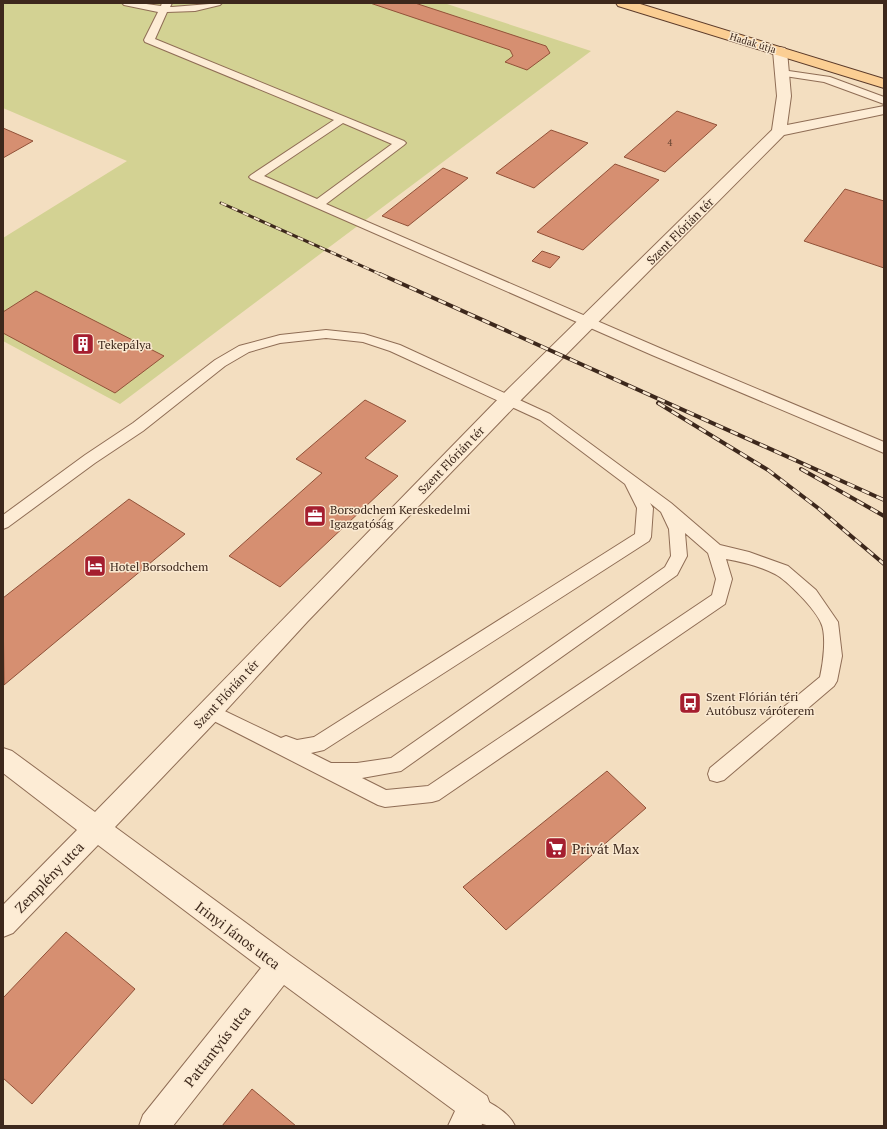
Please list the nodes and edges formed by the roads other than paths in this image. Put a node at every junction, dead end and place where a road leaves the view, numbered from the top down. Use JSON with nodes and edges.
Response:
{"nodes":[{"id":1,"x":127,"y":3,"type":"edge"},
{"id":2,"x":217,"y":3,"type":"edge"},
{"id":3,"x":623,"y":3,"type":"edge"},
{"id":4,"x":165,"y":6,"type":"edge"},
{"id":5,"x":780,"y":51,"type":"junction"},
{"id":6,"x":782,"y":73,"type":"junction"},
{"id":7,"x":884,"y":84,"type":"edge"},
{"id":8,"x":884,"y":101,"type":"edge"},
{"id":9,"x":884,"y":110,"type":"edge"},
{"id":10,"x":342,"y":119,"type":"junction"},
{"id":11,"x":779,"y":131,"type":"junction"},
{"id":12,"x":318,"y":204,"type":"junction"},
{"id":13,"x":588,"y":322,"type":"junction"},
{"id":14,"x":509,"y":400,"type":"junction"},
{"id":15,"x":884,"y":448,"type":"edge"},
{"id":16,"x":629,"y":480,"type":"junction"},
{"id":17,"x":666,"y":507,"type":"junction"},
{"id":18,"x":3,"y":523,"type":"edge"},
{"id":19,"x":715,"y":550,"type":"junction"},
{"id":20,"x":210,"y":711,"type":"junction"},
{"id":21,"x":258,"y":735,"type":"junction"},
{"id":22,"x":3,"y":759,"type":"edge"},
{"id":23,"x":327,"y":770,"type":"junction"},
{"id":24,"x":717,"y":774,"type":"dead end"},
{"id":25,"x":96,"y":829,"type":"junction"},
{"id":26,"x":3,"y":924,"type":"edge"},
{"id":27,"x":281,"y":966,"type":"junction"},
{"id":28,"x":469,"y":1116,"type":"edge"},
{"id":29,"x":154,"y":1126,"type":"edge"},
{"id":30,"x":504,"y":1126,"type":"edge"}],
"edges":[{"from":1,"to":4,"type":"lane"},
{"from":2,"to":4,"type":"lane"},
{"from":3,"to":5,"type":"main road","name":"Hadak útja"},
{"from":4,"to":10,"type":"lane"},
{"from":5,"to":6,"type":"street"},
{"from":5,"to":7,"type":"main road","name":"Hadak útja"},
{"from":6,"to":8,"type":"lane"},
{"from":6,"to":11,"type":"street"},
{"from":9,"to":11,"type":"street"},
{"from":10,"to":12,"type":"lane"},
{"from":10,"to":12,"type":"lane"},
{"from":11,"to":13,"type":"street","name":"Szent Flórián tér"},
{"from":12,"to":13,"type":"lane"},
{"from":13,"to":14,"type":"street","name":"Szent Flórián tér"},
{"from":13,"to":15,"type":"lane"},
{"from":14,"to":16,"type":"lane"},
{"from":14,"to":18,"type":"lane"},
{"from":14,"to":20,"type":"street","name":"Szent Flórián tér"},
{"from":16,"to":17,"type":"lane"},
{"from":16,"to":21,"type":"lane"},
{"from":17,"to":19,"type":"lane"},
{"from":17,"to":23,"type":"lane"},
{"from":19,"to":23,"type":"lane"},
{"from":19,"to":24,"type":"lane"},
{"from":20,"to":21,"type":"lane"},
{"from":20,"to":25,"type":"street","name":"Szent Flórián tér"},
{"from":21,"to":23,"type":"lane"},
{"from":22,"to":25,"type":"street","name":"Irinyi János utca"},
{"from":25,"to":26,"type":"street","name":"Zemplény utca"},
{"from":25,"to":27,"type":"street","name":"Irinyi János utca"},
{"from":27,"to":28,"type":"street","name":"Irinyi János utca"},
{"from":27,"to":29,"type":"street","name":"Pattantyús utca"},
{"from":28,"to":30,"type":"lane"}]}
